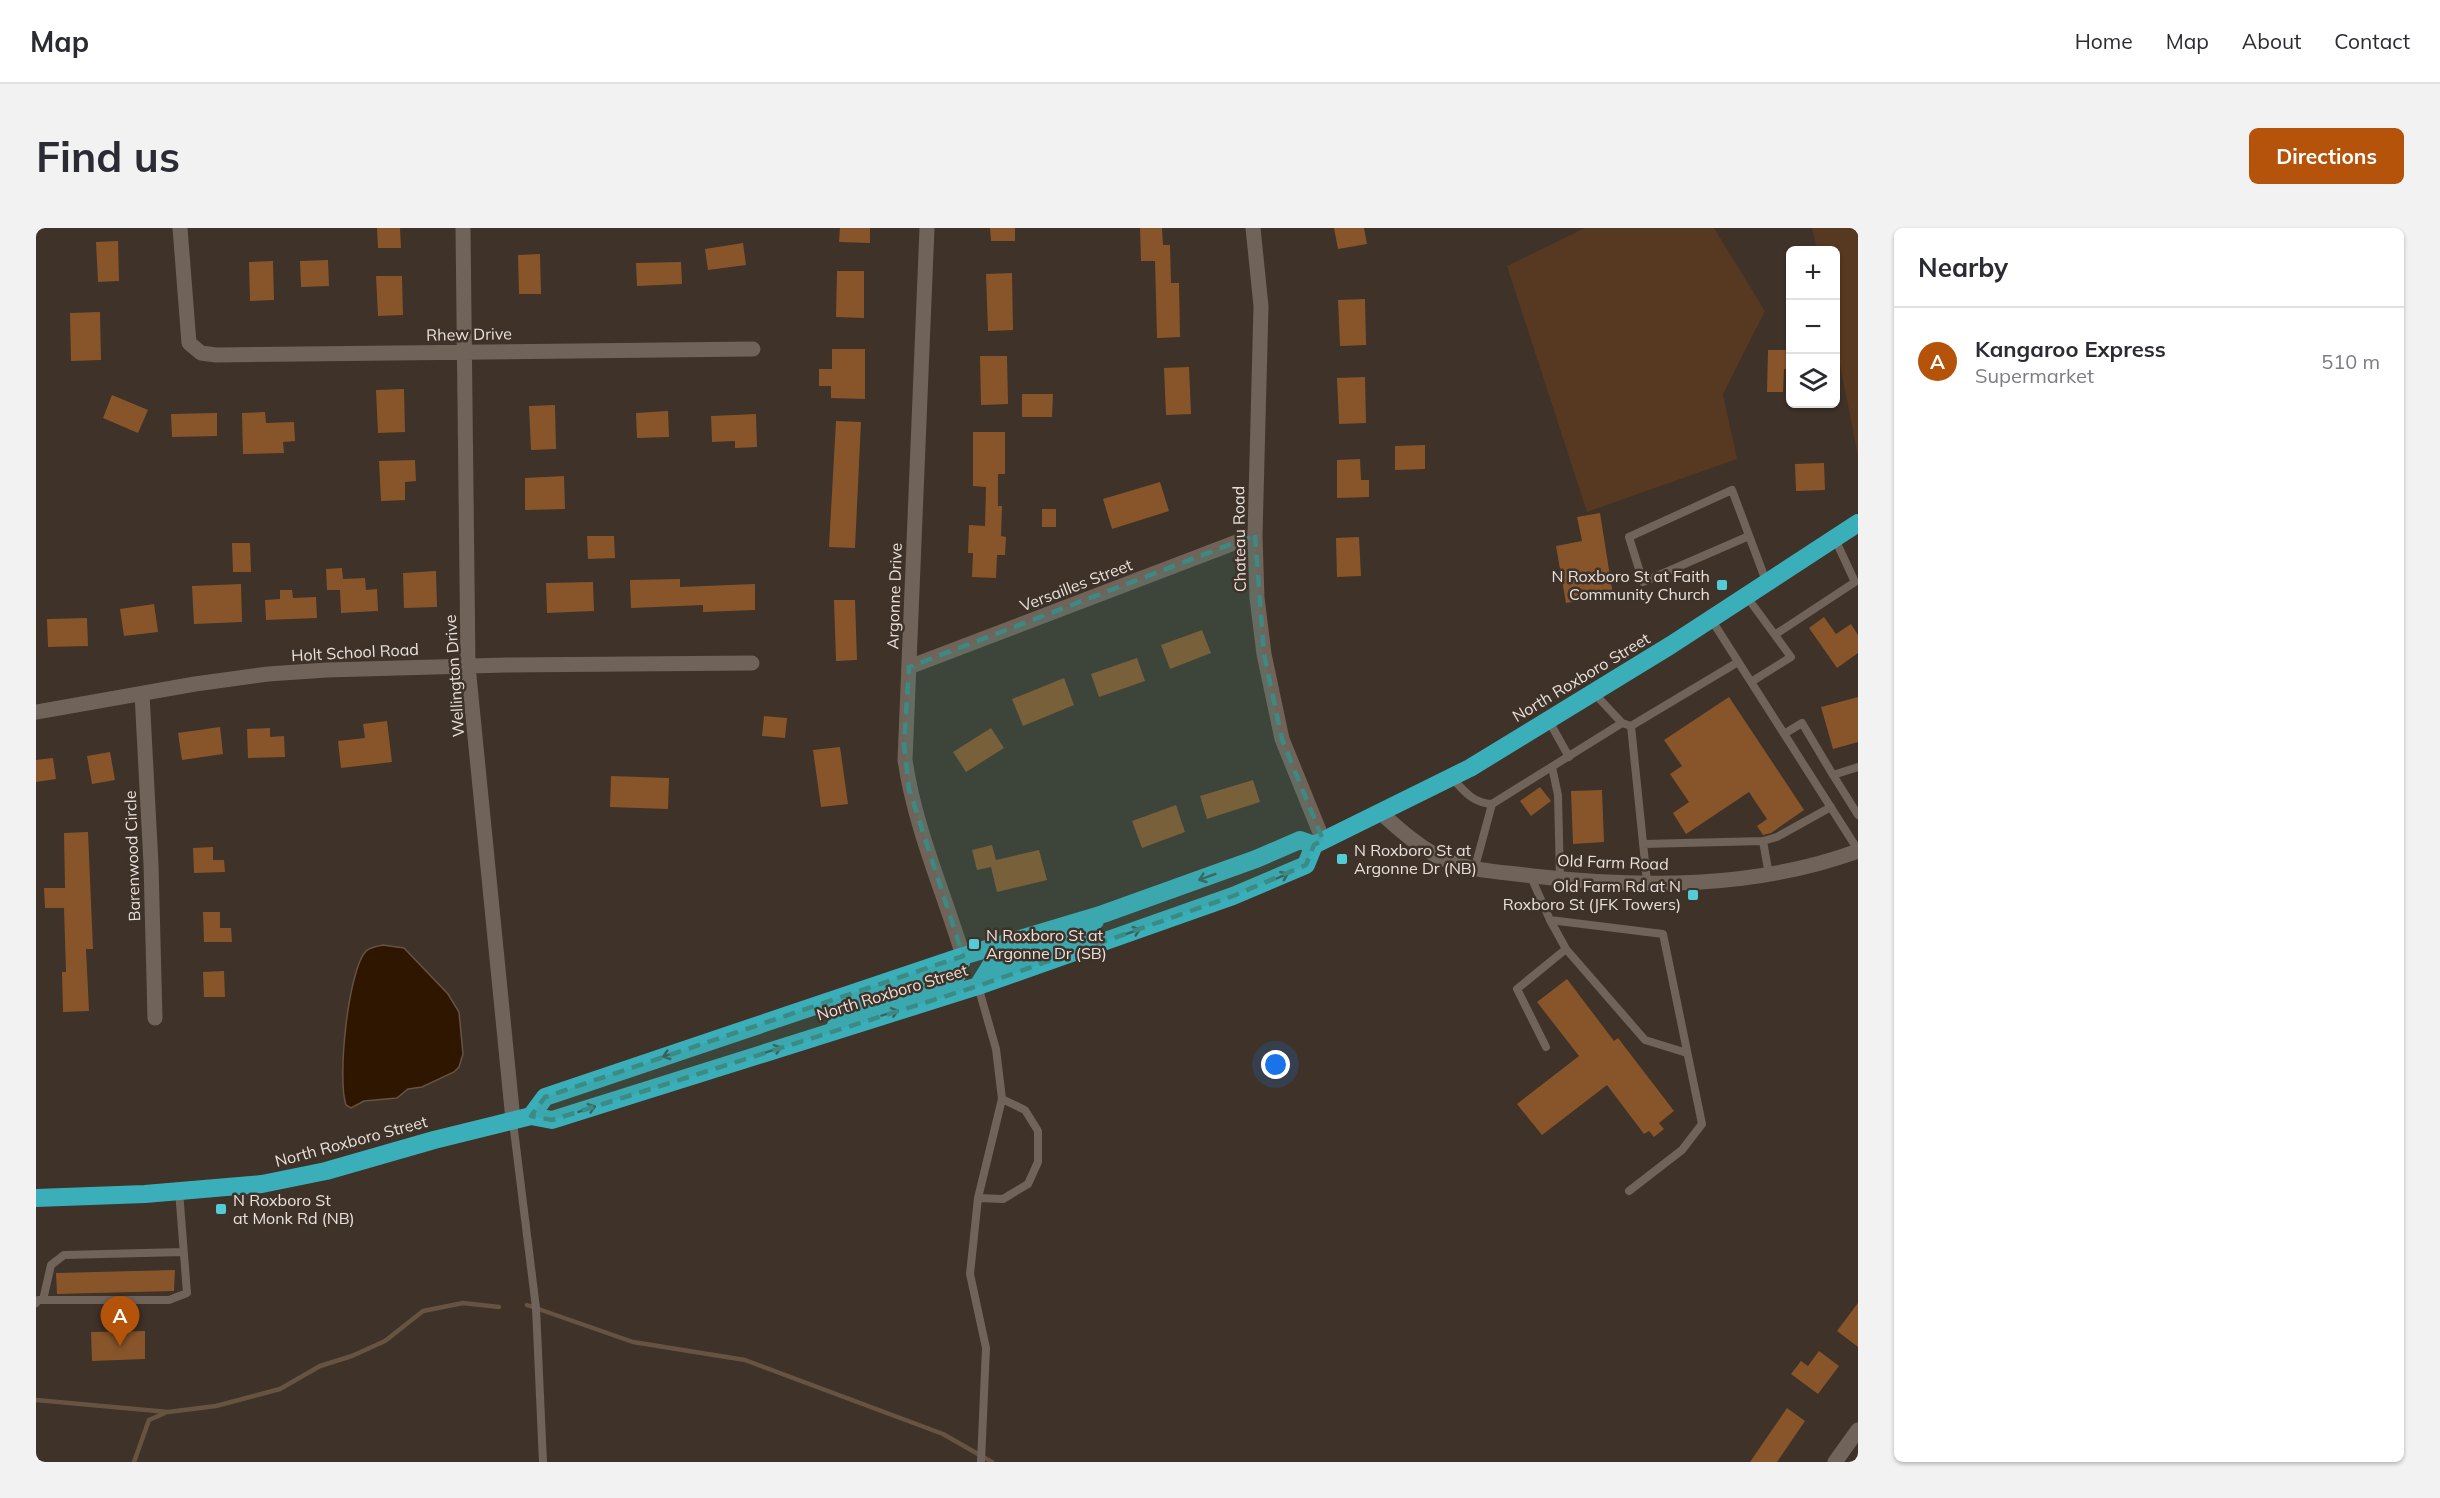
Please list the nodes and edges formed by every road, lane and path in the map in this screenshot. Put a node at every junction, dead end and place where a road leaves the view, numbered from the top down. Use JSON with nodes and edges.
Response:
{"nodes":[{"id":1,"x":180,"y":228,"type":"edge"},
{"id":2,"x":463,"y":228,"type":"edge"},
{"id":3,"x":927,"y":228,"type":"edge"},
{"id":4,"x":1254,"y":228,"type":"edge"},
{"id":5,"x":753,"y":349,"type":"dead end"},
{"id":6,"x":464,"y":352,"type":"junction"},
{"id":7,"x":1858,"y":524,"type":"edge"},
{"id":8,"x":1256,"y":535,"type":"junction"},
{"id":9,"x":1749,"y":536,"type":"junction"},
{"id":10,"x":1834,"y":539,"type":"junction"},
{"id":11,"x":1766,"y":583,"type":"junction"},
{"id":12,"x":1746,"y":596,"type":"junction"},
{"id":13,"x":1711,"y":619,"type":"junction"},
{"id":14,"x":1776,"y":634,"type":"junction"},
{"id":15,"x":1738,"y":662,"type":"junction"},
{"id":16,"x":752,"y":663,"type":"dead end"},
{"id":17,"x":468,"y":666,"type":"junction"},
{"id":18,"x":909,"y":667,"type":"junction"},
{"id":19,"x":1751,"y":682,"type":"junction"},
{"id":20,"x":1594,"y":693,"type":"junction"},
{"id":21,"x":142,"y":694,"type":"junction"},
{"id":22,"x":36,"y":712,"type":"edge"},
{"id":23,"x":1548,"y":720,"type":"junction"},
{"id":24,"x":1627,"y":725,"type":"junction"},
{"id":25,"x":1784,"y":734,"type":"junction"},
{"id":26,"x":1569,"y":757,"type":"junction"},
{"id":27,"x":1552,"y":767,"type":"junction"},
{"id":28,"x":1858,"y":767,"type":"edge"},
{"id":29,"x":1833,"y":775,"type":"junction"},
{"id":30,"x":1451,"y":777,"type":"junction"},
{"id":31,"x":1492,"y":804,"type":"junction"},
{"id":32,"x":1831,"y":807,"type":"junction"},
{"id":33,"x":1381,"y":813,"type":"junction"},
{"id":34,"x":1858,"y":815,"type":"edge"},
{"id":35,"x":1763,"y":841,"type":"junction"},
{"id":36,"x":1318,"y":843,"type":"junction"},
{"id":37,"x":1643,"y":844,"type":"junction"},
{"id":38,"x":1858,"y":850,"type":"edge"},
{"id":39,"x":1475,"y":867,"type":"junction"},
{"id":40,"x":1530,"y":875,"type":"junction"},
{"id":41,"x":1769,"y":875,"type":"junction"},
{"id":42,"x":1560,"y":879,"type":"junction"},
{"id":43,"x":1647,"y":882,"type":"junction"},
{"id":44,"x":1103,"y":914,"type":"junction"},
{"id":45,"x":1550,"y":920,"type":"junction"},
{"id":46,"x":1566,"y":950,"type":"junction"},
{"id":47,"x":963,"y":956,"type":"junction"},
{"id":48,"x":978,"y":986,"type":"junction"},
{"id":49,"x":155,"y":1018,"type":"dead end"},
{"id":50,"x":834,"y":1030,"type":"junction"},
{"id":51,"x":1546,"y":1047,"type":"dead end"},
{"id":52,"x":1687,"y":1053,"type":"junction"},
{"id":53,"x":1002,"y":1099,"type":"junction"},
{"id":54,"x":522,"y":1118,"type":"junction"},
{"id":55,"x":179,"y":1191,"type":"junction"},
{"id":56,"x":1629,"y":1191,"type":"dead end"},
{"id":57,"x":36,"y":1198,"type":"edge"},
{"id":58,"x":978,"y":1198,"type":"junction"},
{"id":59,"x":183,"y":1252,"type":"junction"},
{"id":60,"x":40,"y":1301,"type":"edge"},
{"id":61,"x":1858,"y":1430,"type":"edge"},
{"id":62,"x":543,"y":1462,"type":"edge"},
{"id":63,"x":981,"y":1462,"type":"edge"},
{"id":64,"x":1835,"y":1462,"type":"edge"}],
"edges":[{"from":1,"to":6,"type":"street","name":"Rhew Drive"},
{"from":2,"to":6,"type":"street","name":"Wellington Drive"},
{"from":3,"to":18,"type":"street","name":"Argonne Drive"},
{"from":4,"to":8,"type":"street","name":"Chateau Road"},
{"from":5,"to":6,"type":"street","name":"Rhew Drive"},
{"from":6,"to":17,"type":"street","name":"Wellington Drive"},
{"from":7,"to":10,"type":"highway","name":"North Roxboro Street"},
{"from":8,"to":18,"type":"street","name":"Versailles Street"},
{"from":8,"to":36,"type":"street","name":"Chateau Road"},
{"from":9,"to":9,"type":"lane"},
{"from":9,"to":11,"type":"lane"},
{"from":10,"to":11,"type":"highway","name":"North Roxboro Street"},
{"from":10,"to":14,"type":"lane"},
{"from":11,"to":12,"type":"highway","name":"North Roxboro Street"},
{"from":12,"to":13,"type":"highway","name":"North Roxboro Street"},
{"from":12,"to":14,"type":"lane"},
{"from":13,"to":15,"type":"lane"},
{"from":13,"to":20,"type":"highway","name":"North Roxboro Street"},
{"from":14,"to":19,"type":"lane"},
{"from":15,"to":19,"type":"lane"},
{"from":15,"to":24,"type":"lane"},
{"from":16,"to":17,"type":"street","name":"Holt School Road"},
{"from":17,"to":21,"type":"street","name":"Holt School Road"},
{"from":17,"to":54,"type":"street","name":"Wellington Drive"},
{"from":18,"to":47,"type":"street","name":"Argonne Drive"},
{"from":19,"to":25,"type":"lane"},
{"from":20,"to":23,"type":"highway","name":"North Roxboro Street"},
{"from":20,"to":24,"type":"lane"},
{"from":21,"to":22,"type":"street","name":"Holt School Road"},
{"from":21,"to":49,"type":"street","name":"Barenwood Circle"},
{"from":23,"to":26,"type":"lane"},
{"from":23,"to":30,"type":"highway","name":"North Roxboro Street"},
{"from":24,"to":26,"type":"lane"},
{"from":24,"to":37,"type":"lane"},
{"from":25,"to":29,"type":"lane"},
{"from":25,"to":32,"type":"lane"},
{"from":26,"to":27,"type":"lane"},
{"from":27,"to":31,"type":"lane"},
{"from":27,"to":42,"type":"lane"},
{"from":28,"to":29,"type":"lane"},
{"from":29,"to":34,"type":"lane"},
{"from":30,"to":31,"type":"lane"},
{"from":30,"to":33,"type":"highway","name":"North Roxboro Street"},
{"from":31,"to":39,"type":"lane"},
{"from":32,"to":35,"type":"lane"},
{"from":32,"to":38,"type":"lane"},
{"from":33,"to":36,"type":"highway","name":"North Roxboro Street"},
{"from":33,"to":39,"type":"street","name":"Old Farm Road"},
{"from":35,"to":37,"type":"lane"},
{"from":35,"to":41,"type":"lane"},
{"from":36,"to":44,"type":"highway","name":"North Roxboro Street","one_way":true},
{"from":48,"to":36,"type":"highway","name":"North Roxboro Street","one_way":true},
{"from":37,"to":43,"type":"lane"},
{"from":38,"to":41,"type":"street","name":"Old Farm Road"},
{"from":39,"to":40,"type":"street","name":"Old Farm Road"},
{"from":40,"to":42,"type":"street","name":"Old Farm Road"},
{"from":40,"to":45,"type":"lane"},
{"from":41,"to":43,"type":"street","name":"Old Farm Road"},
{"from":42,"to":43,"type":"street","name":"Old Farm Road"},
{"from":44,"to":47,"type":"highway","name":"North Roxboro Street"},
{"from":44,"to":48,"type":"highway"},
{"from":45,"to":46,"type":"lane"},
{"from":45,"to":52,"type":"lane"},
{"from":46,"to":51,"type":"lane"},
{"from":46,"to":52,"type":"lane"},
{"from":47,"to":50,"type":"highway"},
{"from":47,"to":54,"type":"highway","name":"North Roxboro Street","one_way":true},
{"from":50,"to":48,"type":"highway","name":"North Roxboro Street","one_way":true},
{"from":48,"to":53,"type":"lane"},
{"from":54,"to":50,"type":"highway","name":"North Roxboro Street","one_way":true},
{"from":52,"to":56,"type":"lane"},
{"from":53,"to":58,"type":"lane"},
{"from":53,"to":58,"type":"lane"},
{"from":54,"to":55,"type":"highway","name":"North Roxboro Street"},
{"from":54,"to":62,"type":"lane"},
{"from":55,"to":57,"type":"highway","name":"North Roxboro Street"},
{"from":55,"to":59,"type":"lane"},
{"from":58,"to":63,"type":"lane"},
{"from":59,"to":60,"type":"lane"},
{"from":59,"to":60,"type":"lane"},
{"from":61,"to":64,"type":"street"}]}
